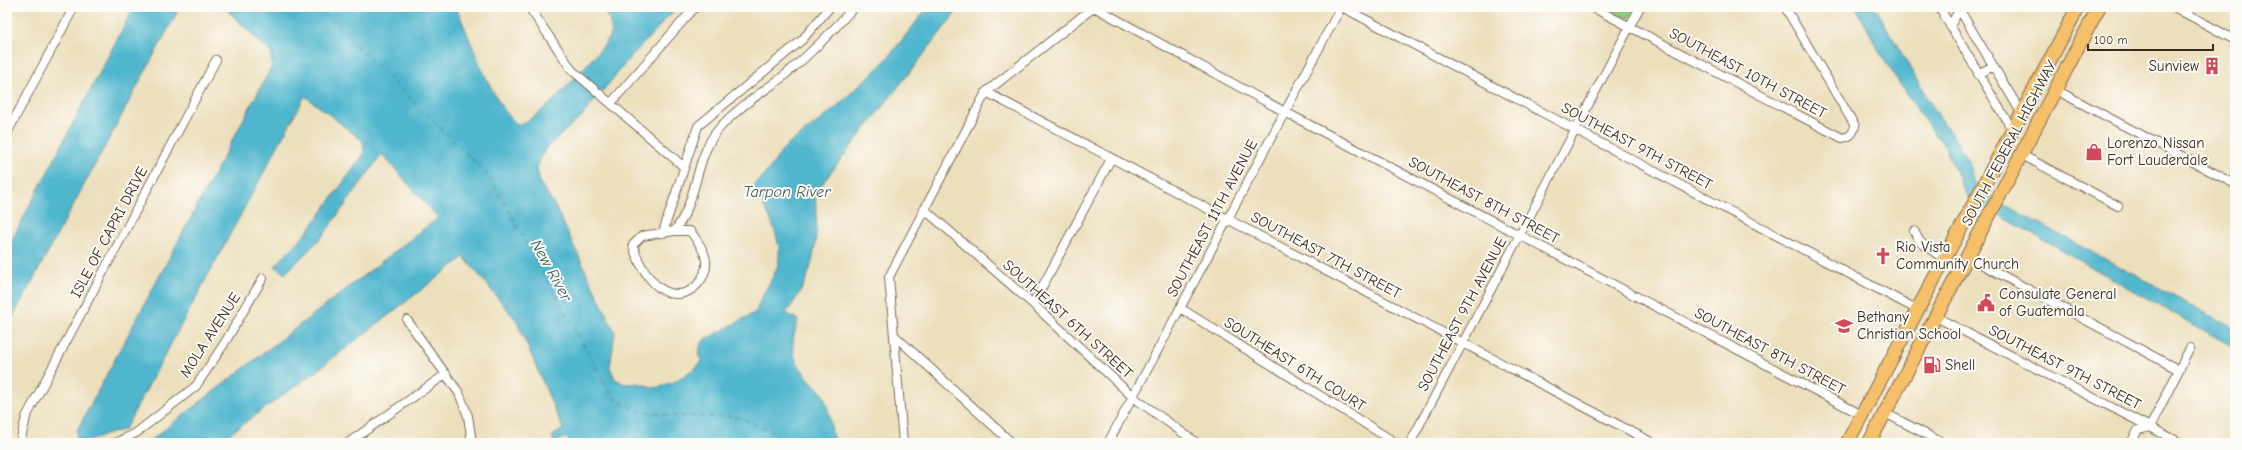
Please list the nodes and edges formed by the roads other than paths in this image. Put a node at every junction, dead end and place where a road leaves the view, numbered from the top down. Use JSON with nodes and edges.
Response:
{"nodes":[{"id":1,"x":74,"y":7,"type":"edge"},
{"id":2,"x":529,"y":7,"type":"edge"},
{"id":3,"x":695,"y":7,"type":"edge"},
{"id":4,"x":830,"y":7,"type":"edge"},
{"id":5,"x":854,"y":7,"type":"edge"},
{"id":6,"x":1094,"y":7,"type":"edge"},
{"id":7,"x":1342,"y":7,"type":"edge"},
{"id":8,"x":1592,"y":7,"type":"edge"},
{"id":9,"x":1640,"y":7,"type":"edge"},
{"id":10,"x":1785,"y":7,"type":"edge"},
{"id":11,"x":1939,"y":7,"type":"edge"},
{"id":12,"x":2078,"y":7,"type":"edge"},
{"id":13,"x":2099,"y":7,"type":"edge"},
{"id":14,"x":2174,"y":7,"type":"edge"},
{"id":15,"x":1960,"y":8,"type":"edge"},
{"id":16,"x":1630,"y":26,"type":"junction"},
{"id":17,"x":1950,"y":26,"type":"junction"},
{"id":18,"x":2235,"y":40,"type":"edge"},
{"id":19,"x":2051,"y":58,"type":"junction"},
{"id":20,"x":216,"y":60,"type":"dead end"},
{"id":21,"x":1993,"y":66,"type":"junction"},
{"id":22,"x":1978,"y":74,"type":"junction"},
{"id":23,"x":2056,"y":90,"type":"junction"},
{"id":24,"x":986,"y":92,"type":"junction"},
{"id":25,"x":611,"y":103,"type":"junction"},
{"id":26,"x":1285,"y":112,"type":"junction"},
{"id":27,"x":2022,"y":114,"type":"junction"},
{"id":28,"x":1576,"y":129,"type":"junction"},
{"id":29,"x":2013,"y":131,"type":"junction"},
{"id":30,"x":7,"y":133,"type":"edge"},
{"id":31,"x":2022,"y":154,"type":"junction"},
{"id":32,"x":1111,"y":159,"type":"junction"},
{"id":33,"x":684,"y":167,"type":"junction"},
{"id":34,"x":2235,"y":184,"type":"edge"},
{"id":35,"x":2118,"y":206,"type":"dead end"},
{"id":36,"x":924,"y":209,"type":"junction"},
{"id":37,"x":1227,"y":218,"type":"junction"},
{"id":38,"x":674,"y":231,"type":"junction"},
{"id":39,"x":1914,"y":231,"type":"dead end"},
{"id":40,"x":663,"y":232,"type":"junction"},
{"id":41,"x":1519,"y":235,"type":"junction"},
{"id":42,"x":1968,"y":257,"type":"junction"},
{"id":43,"x":1944,"y":260,"type":"junction"},
{"id":44,"x":263,"y":278,"type":"dead end"},
{"id":45,"x":1933,"y":281,"type":"junction"},
{"id":46,"x":1033,"y":304,"type":"junction"},
{"id":47,"x":1180,"y":308,"type":"junction"},
{"id":48,"x":1918,"y":310,"type":"junction"},
{"id":49,"x":1936,"y":317,"type":"junction"},
{"id":50,"x":407,"y":320,"type":"dead end"},
{"id":51,"x":895,"y":336,"type":"junction"},
{"id":52,"x":1463,"y":342,"type":"junction"},
{"id":53,"x":1922,"y":342,"type":"junction"},
{"id":54,"x":2190,"y":348,"type":"dead end"},
{"id":55,"x":2179,"y":370,"type":"junction"},
{"id":56,"x":446,"y":374,"type":"junction"},
{"id":57,"x":1133,"y":397,"type":"junction"},
{"id":58,"x":1885,"y":413,"type":"junction"},
{"id":59,"x":1862,"y":415,"type":"junction"},
{"id":60,"x":2150,"y":426,"type":"junction"},
{"id":61,"x":20,"y":443,"type":"edge"},
{"id":62,"x":115,"y":443,"type":"edge"},
{"id":63,"x":348,"y":443,"type":"edge"},
{"id":64,"x":472,"y":443,"type":"edge"},
{"id":65,"x":902,"y":443,"type":"edge"},
{"id":66,"x":1012,"y":443,"type":"edge"},
{"id":67,"x":1108,"y":443,"type":"edge"},
{"id":68,"x":1197,"y":443,"type":"edge"},
{"id":69,"x":1396,"y":443,"type":"edge"},
{"id":70,"x":1410,"y":443,"type":"edge"},
{"id":71,"x":1653,"y":443,"type":"edge"},
{"id":72,"x":1847,"y":443,"type":"edge"},
{"id":73,"x":1869,"y":443,"type":"edge"},
{"id":74,"x":1943,"y":443,"type":"edge"},
{"id":75,"x":2131,"y":443,"type":"edge"},
{"id":76,"x":2181,"y":443,"type":"edge"}],
"edges":[{"from":1,"to":30,"type":"street"},
{"from":2,"to":25,"type":"street"},
{"from":3,"to":25,"type":"street"},
{"from":4,"to":33,"type":"street"},
{"from":5,"to":38,"type":"street"},
{"from":6,"to":24,"type":"street"},
{"from":6,"to":26,"type":"street","name":"SOUTHEAST 8TH STREET"},
{"from":7,"to":26,"type":"street","name":"SOUTHEAST 11TH AVENUE"},
{"from":7,"to":28,"type":"street","name":"SOUTHEAST 9TH STREET"},
{"from":8,"to":16,"type":"street","name":"SOUTHEAST 10TH STREET"},
{"from":9,"to":16,"type":"street","name":"SOUTHEAST 9TH AVENUE"},
{"from":10,"to":16,"type":"street","name":"SOUTHEAST 10TH STREET"},
{"from":11,"to":17,"type":"street"},
{"from":12,"to":19,"type":"main road","name":"SOUTH FEDERAL HIGHWAY"},
{"from":13,"to":23,"type":"main road","name":"SOUTH FEDERAL HIGHWAY"},
{"from":14,"to":18,"type":"street"},
{"from":15,"to":17,"type":"street"},
{"from":15,"to":21,"type":"street"},
{"from":16,"to":28,"type":"street","name":"SOUTHEAST 9TH AVENUE"},
{"from":17,"to":22,"type":"street"},
{"from":19,"to":23,"type":"main road"},
{"from":19,"to":27,"type":"main road","name":"SOUTH FEDERAL HIGHWAY"},
{"from":20,"to":61,"type":"street","name":"ISLE OF CAPRI DRIVE"},
{"from":21,"to":22,"type":"street"},
{"from":21,"to":27,"type":"street"},
{"from":22,"to":29,"type":"street"},
{"from":23,"to":31,"type":"main road","name":"SOUTH FEDERAL HIGHWAY"},
{"from":23,"to":34,"type":"street"},
{"from":24,"to":32,"type":"street","name":"SOUTHEAST 7TH STREET"},
{"from":24,"to":36,"type":"street"},
{"from":25,"to":33,"type":"street"},
{"from":26,"to":37,"type":"street","name":"SOUTHEAST 11TH AVENUE"},
{"from":26,"to":41,"type":"street","name":"SOUTHEAST 8TH STREET"},
{"from":27,"to":29,"type":"main road","name":"SOUTH FEDERAL HIGHWAY"},
{"from":27,"to":31,"type":"main road"},
{"from":28,"to":41,"type":"street","name":"SOUTHEAST 9TH AVENUE"},
{"from":28,"to":48,"type":"street","name":"SOUTHEAST 9TH STREET"},
{"from":29,"to":43,"type":"main road","name":"SOUTH FEDERAL HIGHWAY"},
{"from":31,"to":35,"type":"street"},
{"from":31,"to":42,"type":"main road","name":"SOUTH FEDERAL HIGHWAY"},
{"from":32,"to":37,"type":"street","name":"SOUTHEAST 7TH STREET"},
{"from":32,"to":46,"type":"street"},
{"from":33,"to":40,"type":"street"},
{"from":36,"to":46,"type":"street","name":"SOUTHEAST 6TH STREET"},
{"from":36,"to":51,"type":"street"},
{"from":37,"to":47,"type":"street","name":"SOUTHEAST 11TH AVENUE"},
{"from":37,"to":52,"type":"street","name":"SOUTHEAST 7TH STREET"},
{"from":38,"to":40,"type":"street"},
{"from":38,"to":40,"type":"street"},
{"from":39,"to":43,"type":"street"},
{"from":41,"to":52,"type":"street","name":"SOUTHEAST 9TH AVENUE"},
{"from":41,"to":59,"type":"street","name":"SOUTHEAST 8TH STREET"},
{"from":42,"to":49,"type":"main road","name":"SOUTH FEDERAL HIGHWAY"},
{"from":42,"to":55,"type":"street"},
{"from":43,"to":45,"type":"main road","name":"SOUTH FEDERAL HIGHWAY"},
{"from":44,"to":62,"type":"street","name":"MOLA AVENUE"},
{"from":45,"to":48,"type":"main road"},
{"from":45,"to":49,"type":"main road"},
{"from":46,"to":57,"type":"street","name":"SOUTHEAST 6TH STREET"},
{"from":47,"to":57,"type":"street","name":"SOUTHEAST 11TH AVENUE"},
{"from":47,"to":69,"type":"street","name":"SOUTHEAST 6TH COURT"},
{"from":48,"to":53,"type":"main road"},
{"from":48,"to":59,"type":"main road"},
{"from":49,"to":53,"type":"main road","name":"SOUTH FEDERAL HIGHWAY"},
{"from":49,"to":60,"type":"street","name":"SOUTHEAST 9TH STREET"},
{"from":50,"to":56,"type":"street"},
{"from":51,"to":65,"type":"street"},
{"from":51,"to":66,"type":"street"},
{"from":52,"to":70,"type":"street","name":"SOUTHEAST 9TH AVENUE"},
{"from":52,"to":71,"type":"street","name":"SOUTHEAST 7TH STREET"},
{"from":53,"to":58,"type":"main road","name":"SOUTH FEDERAL HIGHWAY"},
{"from":54,"to":55,"type":"street"},
{"from":55,"to":60,"type":"street"},
{"from":56,"to":63,"type":"street"},
{"from":56,"to":64,"type":"street"},
{"from":57,"to":67,"type":"street","name":"SOUTHEAST 11TH AVENUE"},
{"from":57,"to":68,"type":"street","name":"SOUTHEAST 6TH STREET"},
{"from":58,"to":73,"type":"main road","name":"SOUTH FEDERAL HIGHWAY"},
{"from":58,"to":74,"type":"street"},
{"from":59,"to":72,"type":"main road"},
{"from":60,"to":75,"type":"street"},
{"from":60,"to":76,"type":"street","name":"SOUTHEAST 9TH STREET"}]}
